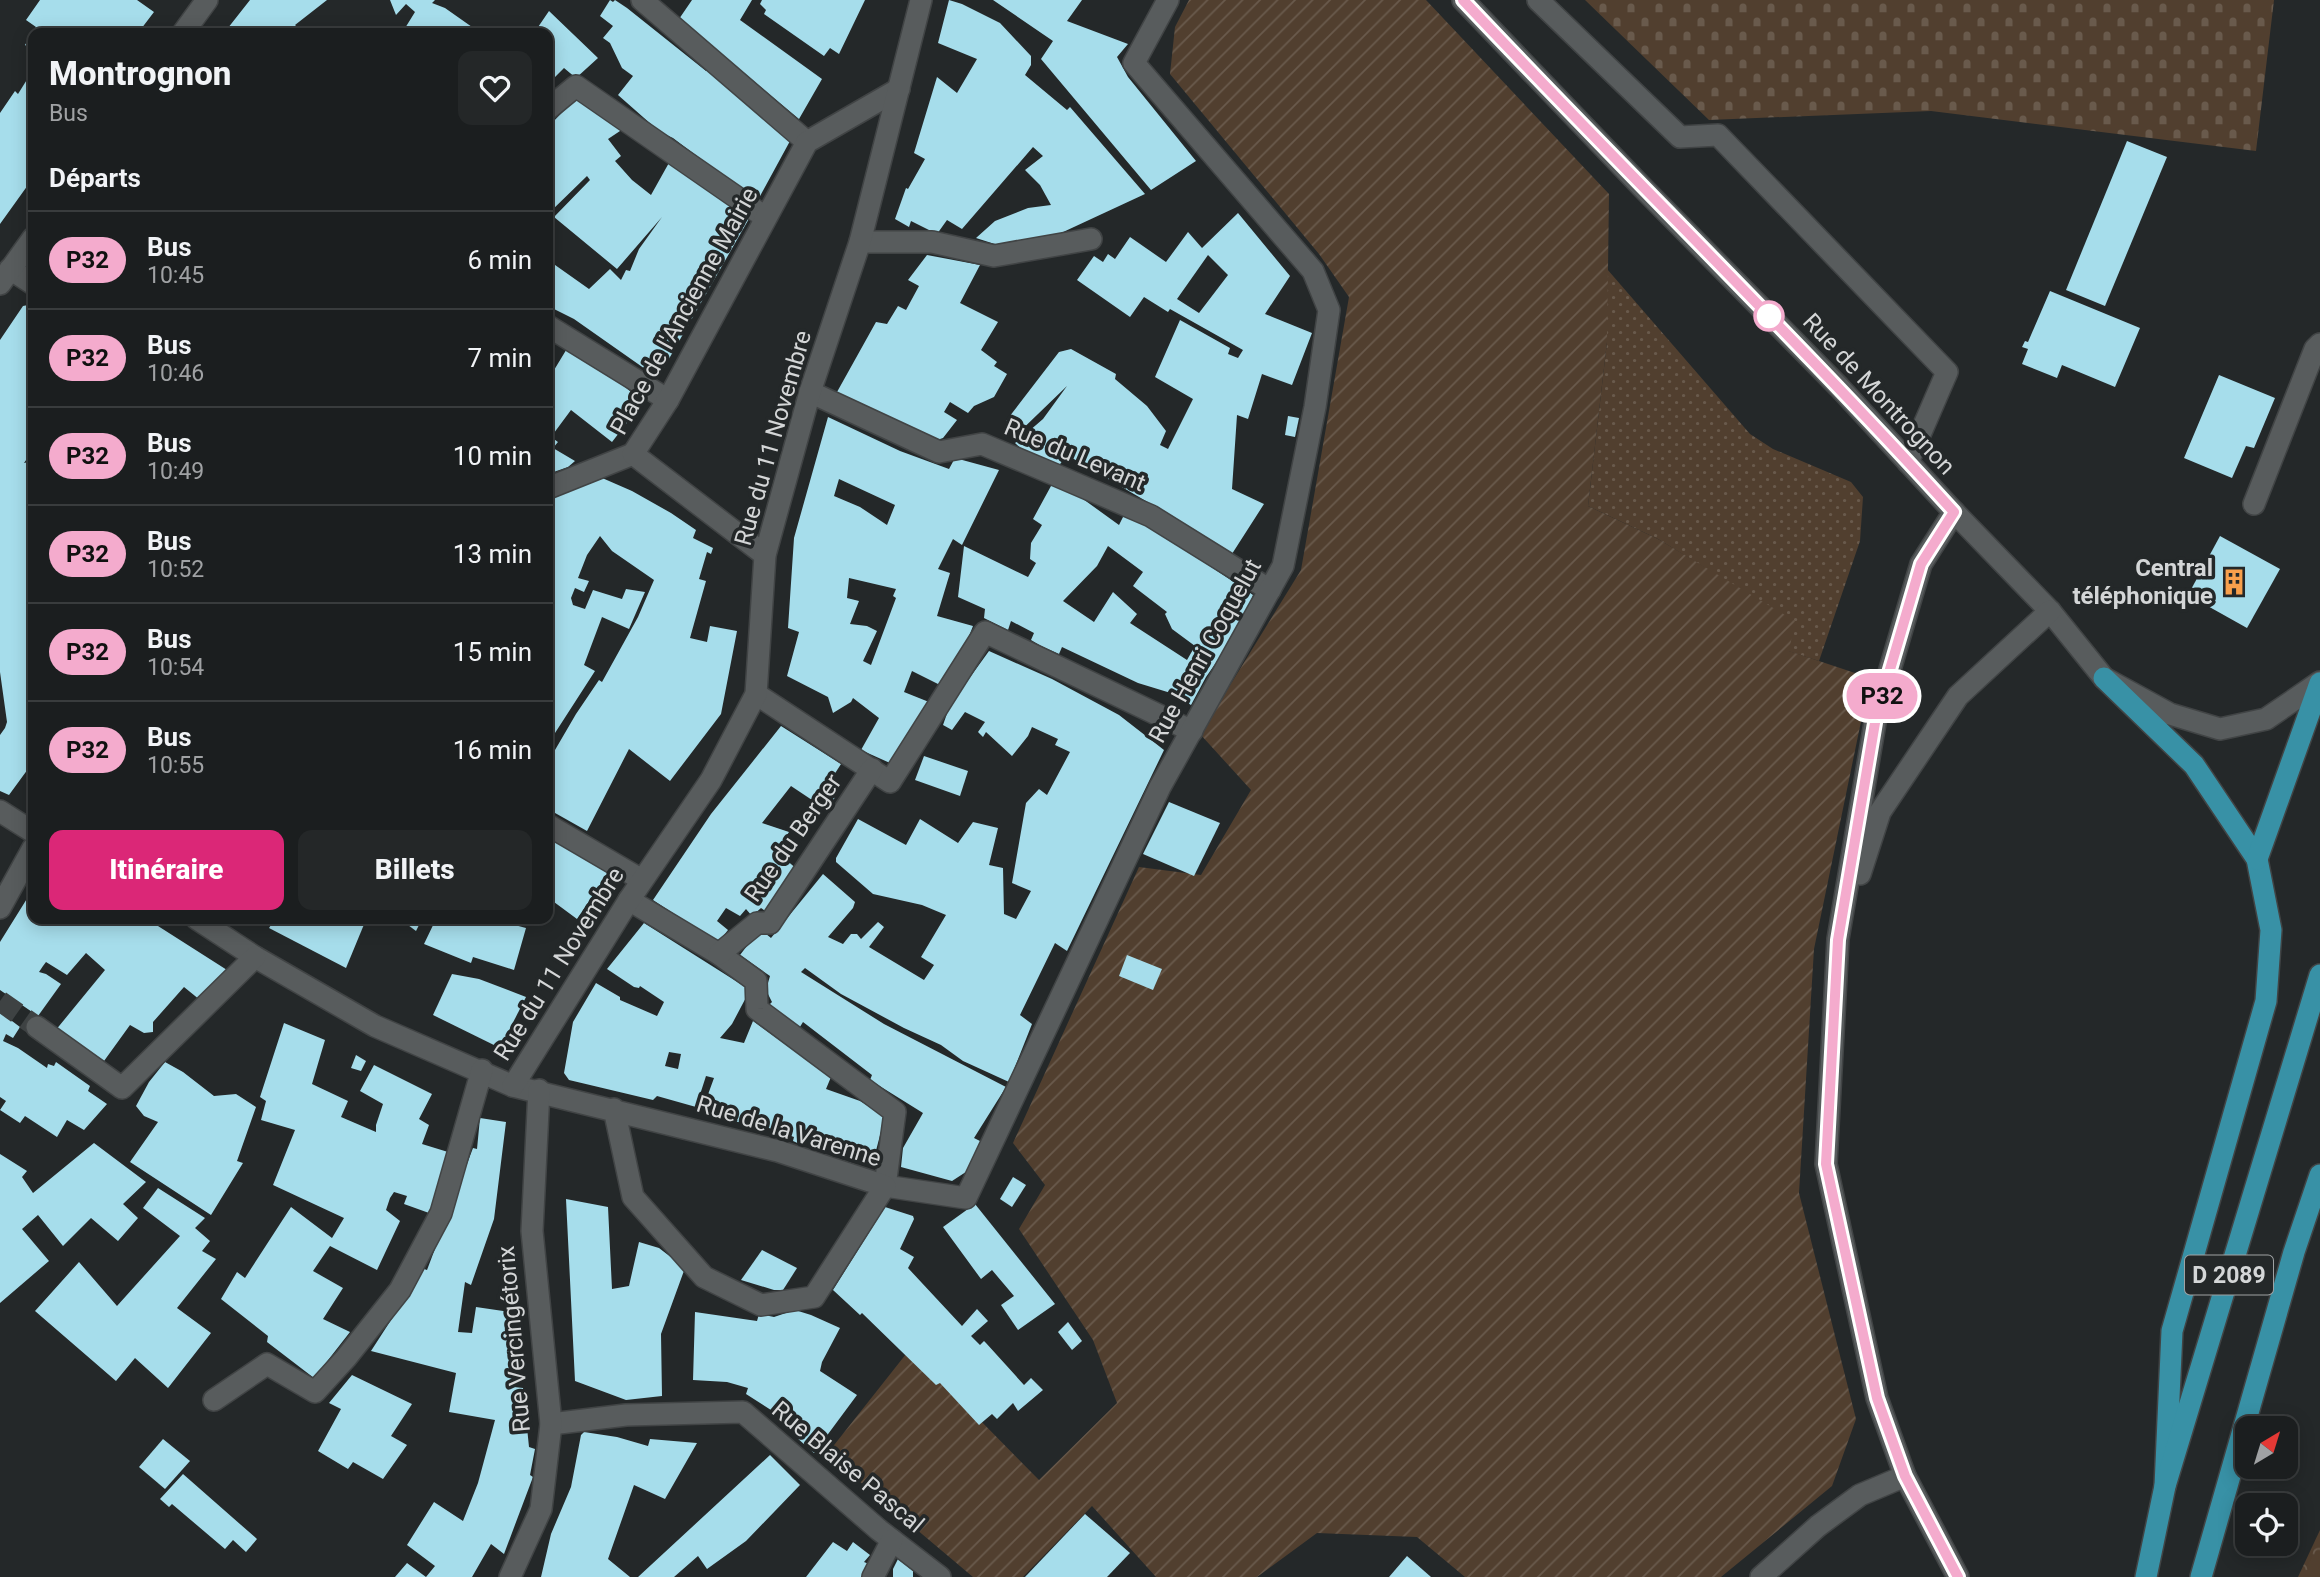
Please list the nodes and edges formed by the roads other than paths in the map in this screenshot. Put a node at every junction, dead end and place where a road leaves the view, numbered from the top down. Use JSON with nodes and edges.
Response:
{"nodes":[{"id":1,"x":207,"y":0,"type":"edge"},
{"id":2,"x":642,"y":0,"type":"edge"},
{"id":3,"x":921,"y":0,"type":"edge"},
{"id":4,"x":1168,"y":0,"type":"edge"},
{"id":5,"x":1463,"y":0,"type":"edge"},
{"id":6,"x":1538,"y":0,"type":"edge"},
{"id":7,"x":187,"y":28,"type":"edge"},
{"id":8,"x":899,"y":89,"type":"junction"},
{"id":9,"x":553,"y":105,"type":"edge"},
{"id":10,"x":807,"y":142,"type":"junction"},
{"id":11,"x":765,"y":217,"type":"junction"},
{"id":12,"x":1091,"y":239,"type":"dead end"},
{"id":13,"x":860,"y":242,"type":"junction"},
{"id":14,"x":28,"y":245,"type":"edge"},
{"id":15,"x":5,"y":277,"type":"edge"},
{"id":16,"x":28,"y":283,"type":"edge"},
{"id":17,"x":553,"y":329,"type":"edge"},
{"id":18,"x":2320,"y":344,"type":"edge"},
{"id":19,"x":810,"y":392,"type":"junction"},
{"id":20,"x":668,"y":401,"type":"junction"},
{"id":21,"x":634,"y":454,"type":"junction"},
{"id":22,"x":1908,"y":462,"type":"junction"},
{"id":23,"x":553,"y":486,"type":"edge"},
{"id":24,"x":2254,"y":504,"type":"dead end"},
{"id":25,"x":1954,"y":512,"type":"junction"},
{"id":26,"x":765,"y":555,"type":"junction"},
{"id":27,"x":1270,"y":590,"type":"junction"},
{"id":28,"x":2050,"y":611,"type":"junction"},
{"id":29,"x":2105,"y":678,"type":"junction"},
{"id":30,"x":2320,"y":682,"type":"edge"},
{"id":31,"x":756,"y":694,"type":"junction"},
{"id":32,"x":1192,"y":731,"type":"junction"},
{"id":33,"x":872,"y":769,"type":"junction"},
{"id":34,"x":0,"y":811,"type":"edge"},
{"id":35,"x":553,"y":828,"type":"edge"},
{"id":36,"x":28,"y":829,"type":"edge"},
{"id":37,"x":28,"y":857,"type":"edge"},
{"id":38,"x":2257,"y":859,"type":"junction"},
{"id":39,"x":642,"y":880,"type":"junction"},
{"id":40,"x":629,"y":900,"type":"junction"},
{"id":41,"x":0,"y":908,"type":"edge"},
{"id":42,"x":205,"y":924,"type":"edge"},
{"id":43,"x":1838,"y":940,"type":"junction"},
{"id":44,"x":719,"y":954,"type":"junction"},
{"id":45,"x":255,"y":957,"type":"junction"},
{"id":46,"x":2320,"y":975,"type":"edge"},
{"id":47,"x":37,"y":1027,"type":"tunnel mouth"},
{"id":48,"x":482,"y":1070,"type":"junction"},
{"id":49,"x":513,"y":1086,"type":"junction"},
{"id":50,"x":539,"y":1090,"type":"junction"},
{"id":51,"x":614,"y":1109,"type":"junction"},
{"id":52,"x":2320,"y":1175,"type":"edge"},
{"id":53,"x":884,"y":1186,"type":"junction"},
{"id":54,"x":214,"y":1400,"type":"dead end"},
{"id":55,"x":551,"y":1424,"type":"junction"},
{"id":56,"x":1905,"y":1476,"type":"junction"},
{"id":57,"x":2165,"y":1486,"type":"junction"},
{"id":58,"x":892,"y":1540,"type":"junction"},
{"id":59,"x":510,"y":1577,"type":"edge"},
{"id":60,"x":873,"y":1577,"type":"edge"},
{"id":61,"x":940,"y":1577,"type":"edge"},
{"id":62,"x":1761,"y":1577,"type":"edge"},
{"id":63,"x":1958,"y":1577,"type":"edge"},
{"id":64,"x":2146,"y":1577,"type":"edge"},
{"id":65,"x":2201,"y":1577,"type":"edge"}],
"edges":[{"from":1,"to":7,"type":"street"},
{"from":2,"to":10,"type":"street"},
{"from":3,"to":8,"type":"street","name":"Rue du 11 Novembre"},
{"from":4,"to":27,"type":"street","name":"Rue Henri Coquelut"},
{"from":5,"to":22,"type":"street","name":"Rue de Montrognon"},
{"from":6,"to":22,"type":"street"},
{"from":8,"to":10,"type":"street"},
{"from":8,"to":13,"type":"street","name":"Rue du 11 Novembre"},
{"from":9,"to":11,"type":"street"},
{"from":10,"to":11,"type":"street","name":"Place de l'Ancienne Mairie"},
{"from":11,"to":20,"type":"street","name":"Place de l'Ancienne Mairie"},
{"from":12,"to":13,"type":"street"},
{"from":13,"to":19,"type":"street","name":"Rue du 11 Novembre"},
{"from":14,"to":15,"type":"street"},
{"from":15,"to":16,"type":"street"},
{"from":17,"to":20,"type":"street"},
{"from":18,"to":24,"type":"street"},
{"from":19,"to":26,"type":"street","name":"Rue du 11 Novembre"},
{"from":19,"to":27,"type":"street","name":"Rue du Levant"},
{"from":20,"to":21,"type":"street","name":"Place de l'Ancienne Mairie"},
{"from":21,"to":23,"type":"street"},
{"from":21,"to":26,"type":"street","name":"Place de l'Ancienne Mairie"},
{"from":22,"to":25,"type":"street","name":"Rue de Montrognon"},
{"from":25,"to":28,"type":"street","name":"Rue de Montrognon"},
{"from":25,"to":43,"type":"street"},
{"from":26,"to":31,"type":"street","name":"Rue du 11 Novembre"},
{"from":27,"to":32,"type":"street","name":"Rue Henri Coquelut"},
{"from":28,"to":29,"type":"street","name":"Rue de Montrognon"},
{"from":28,"to":43,"type":"street"},
{"from":29,"to":30,"type":"street"},
{"from":29,"to":38,"type":"highway"},
{"from":30,"to":38,"type":"highway"},
{"from":31,"to":33,"type":"street"},
{"from":31,"to":39,"type":"street","name":"Rue du 11 Novembre"},
{"from":32,"to":33,"type":"street"},
{"from":32,"to":53,"type":"street","name":"Rue Henri Coquelut"},
{"from":33,"to":44,"type":"street","name":"Rue du Berger"},
{"from":34,"to":36,"type":"street"},
{"from":35,"to":39,"type":"street"},
{"from":37,"to":41,"type":"street"},
{"from":38,"to":57,"type":"highway"},
{"from":39,"to":40,"type":"street","name":"Rue du 11 Novembre"},
{"from":40,"to":44,"type":"street"},
{"from":40,"to":49,"type":"street","name":"Rue du 11 Novembre"},
{"from":42,"to":45,"type":"street","name":"Rue de la Varenne"},
{"from":43,"to":56,"type":"street"},
{"from":44,"to":53,"type":"street"},
{"from":45,"to":47,"type":"street"},
{"from":45,"to":48,"type":"street","name":"Rue de la Varenne"},
{"from":46,"to":57,"type":"highway","number":"D 2089"},
{"from":48,"to":49,"type":"street","name":"Rue de la Varenne"},
{"from":48,"to":54,"type":"street"},
{"from":49,"to":50,"type":"street","name":"Rue de la Varenne"},
{"from":50,"to":51,"type":"street","name":"Rue de la Varenne"},
{"from":50,"to":55,"type":"street","name":"Rue Vercingétorix"},
{"from":51,"to":53,"type":"street","name":"Rue de la Varenne"},
{"from":51,"to":53,"type":"street","name":"Rue de la Varenne"},
{"from":52,"to":65,"type":"highway","number":"D 2089"},
{"from":55,"to":58,"type":"street","name":"Rue Blaise Pascal"},
{"from":55,"to":59,"type":"street","name":"Rue Vercingétorix"},
{"from":56,"to":62,"type":"street"},
{"from":56,"to":63,"type":"street"},
{"from":57,"to":64,"type":"highway","number":"D 2089"},
{"from":58,"to":60,"type":"street"},
{"from":58,"to":61,"type":"street","name":"Rue Blaise Pascal"}]}
